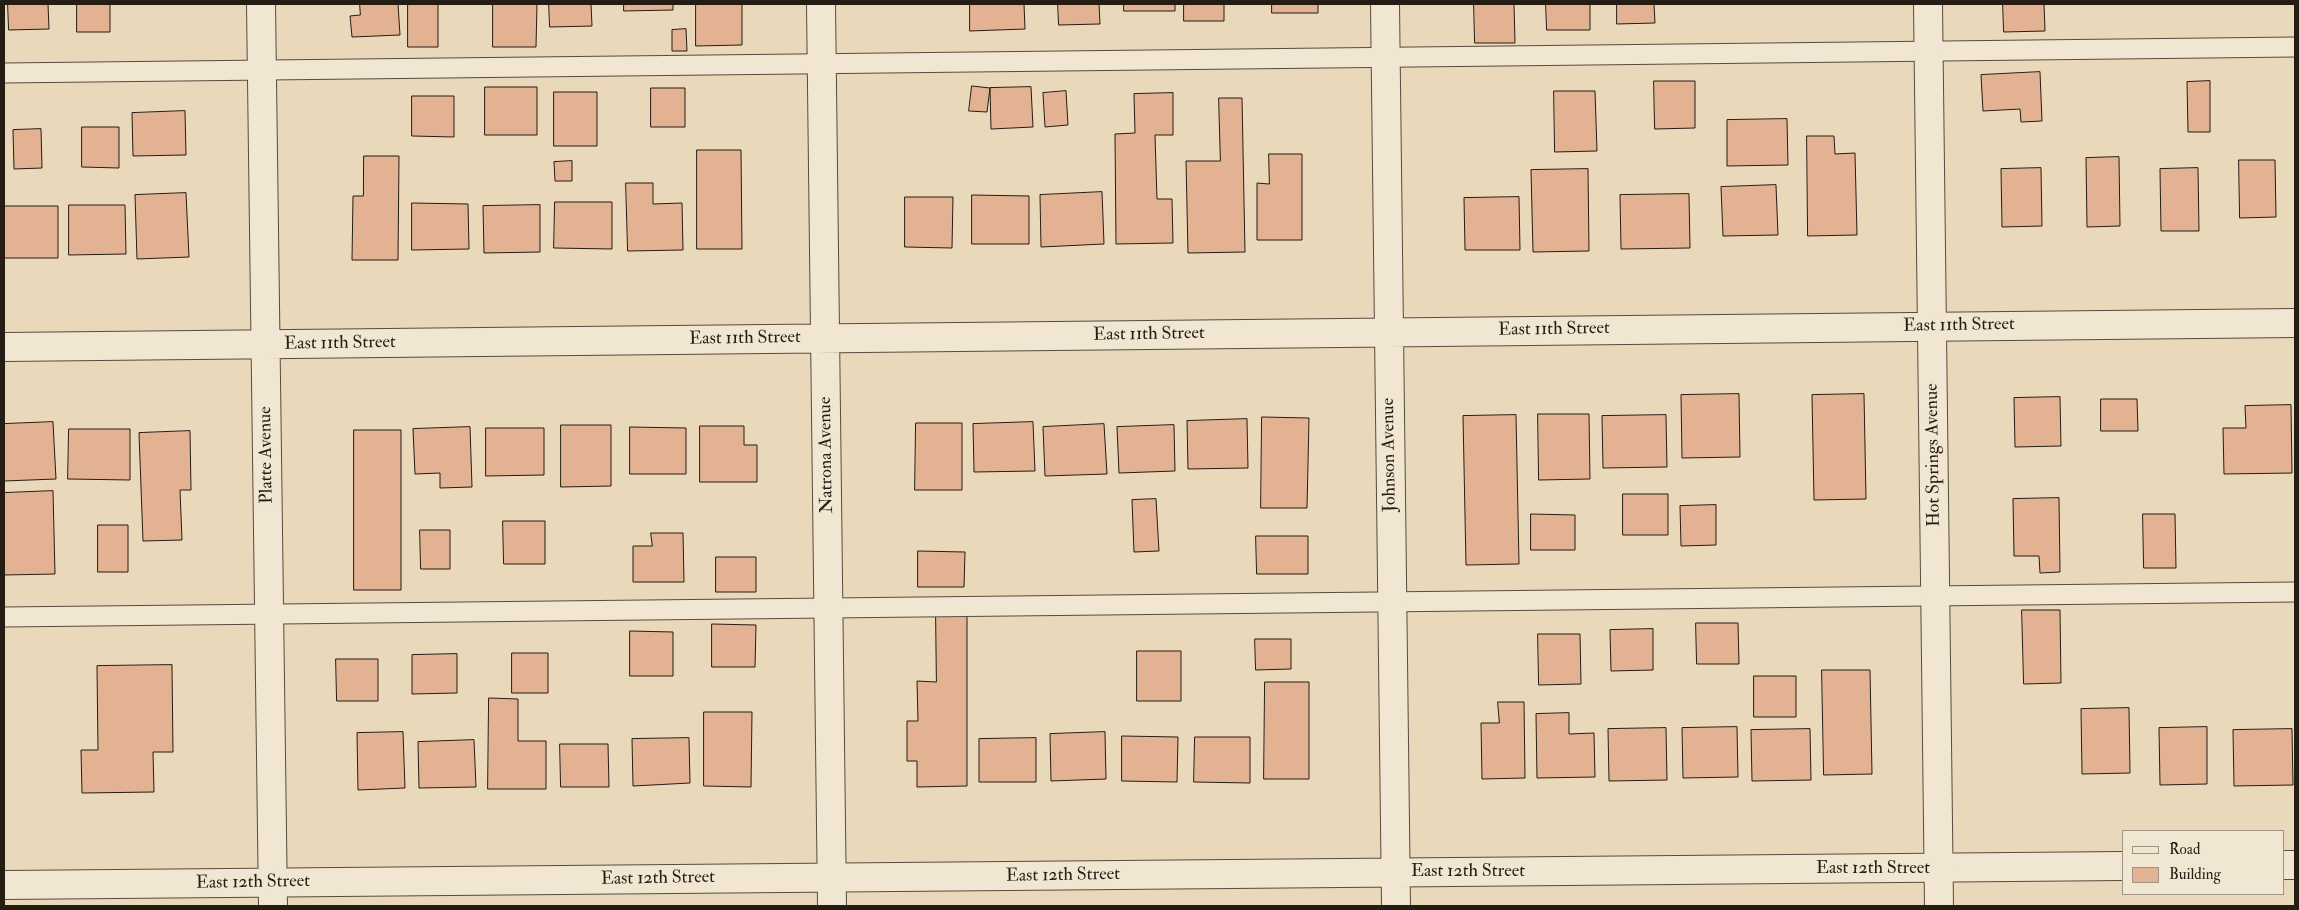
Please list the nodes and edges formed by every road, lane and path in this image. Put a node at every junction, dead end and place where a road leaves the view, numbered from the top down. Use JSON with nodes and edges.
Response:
{"nodes":[{"id":1,"x":262,"y":4,"type":"edge"},
{"id":2,"x":821,"y":4,"type":"edge"},
{"id":3,"x":1385,"y":4,"type":"edge"},
{"id":4,"x":1928,"y":4,"type":"edge"},
{"id":5,"x":2295,"y":47,"type":"edge"},
{"id":6,"x":1929,"y":51,"type":"junction"},
{"id":7,"x":1386,"y":57,"type":"junction"},
{"id":8,"x":822,"y":63,"type":"junction"},
{"id":9,"x":262,"y":70,"type":"junction"},
{"id":10,"x":4,"y":73,"type":"edge"},
{"id":11,"x":2295,"y":323,"type":"edge"},
{"id":12,"x":1932,"y":327,"type":"junction"},
{"id":13,"x":1389,"y":332,"type":"junction"},
{"id":14,"x":825,"y":338,"type":"junction"},
{"id":15,"x":266,"y":344,"type":"junction"},
{"id":16,"x":4,"y":347,"type":"edge"},
{"id":17,"x":2295,"y":592,"type":"edge"},
{"id":18,"x":1936,"y":596,"type":"junction"},
{"id":19,"x":1392,"y":602,"type":"junction"},
{"id":20,"x":828,"y":608,"type":"junction"},
{"id":21,"x":269,"y":614,"type":"junction"},
{"id":22,"x":4,"y":617,"type":"edge"},
{"id":23,"x":2122,"y":866,"type":"edge"},
{"id":24,"x":1939,"y":868,"type":"junction"},
{"id":25,"x":1396,"y":873,"type":"junction"},
{"id":26,"x":832,"y":878,"type":"junction"},
{"id":27,"x":4,"y":885,"type":"edge"},
{"id":28,"x":273,"y":895,"type":"edge"},
{"id":29,"x":832,"y":906,"type":"edge"},
{"id":30,"x":1396,"y":906,"type":"edge"},
{"id":31,"x":1939,"y":906,"type":"edge"}],
"edges":[{"from":1,"to":9,"type":"street","name":"Platte Avenue"},
{"from":2,"to":8,"type":"street","name":"Natrona Avenue"},
{"from":3,"to":7,"type":"street","name":"Johnson Avenue"},
{"from":4,"to":6,"type":"street","name":"Hot Springs Avenue"},
{"from":5,"to":6,"type":"lane"},
{"from":6,"to":7,"type":"lane"},
{"from":6,"to":12,"type":"street","name":"Hot Springs Avenue"},
{"from":7,"to":8,"type":"lane"},
{"from":7,"to":13,"type":"street","name":"Johnson Avenue"},
{"from":8,"to":9,"type":"lane"},
{"from":8,"to":14,"type":"street","name":"Natrona Avenue"},
{"from":9,"to":10,"type":"lane"},
{"from":9,"to":15,"type":"street","name":"Platte Avenue"},
{"from":11,"to":12,"type":"street","name":"East 11th Street"},
{"from":12,"to":13,"type":"street","name":"East 11th Street"},
{"from":12,"to":18,"type":"street","name":"Hot Springs Avenue"},
{"from":13,"to":14,"type":"street","name":"East 11th Street"},
{"from":13,"to":19,"type":"street","name":"Johnson Avenue"},
{"from":14,"to":15,"type":"street","name":"East 11th Street"},
{"from":14,"to":20,"type":"street","name":"Natrona Avenue"},
{"from":15,"to":16,"type":"street","name":"East 11th Street"},
{"from":15,"to":21,"type":"street","name":"Platte Avenue"},
{"from":17,"to":18,"type":"lane"},
{"from":18,"to":19,"type":"lane"},
{"from":18,"to":24,"type":"street","name":"Hot Springs Avenue"},
{"from":19,"to":20,"type":"lane"},
{"from":19,"to":25,"type":"street","name":"Johnson Avenue"},
{"from":20,"to":21,"type":"lane"},
{"from":20,"to":26,"type":"street","name":"Natrona Avenue"},
{"from":21,"to":22,"type":"lane"},
{"from":21,"to":28,"type":"street","name":"Platte Avenue"},
{"from":23,"to":24,"type":"street","name":"East 12th Street"},
{"from":24,"to":25,"type":"street","name":"East 12th Street"},
{"from":24,"to":31,"type":"street","name":"Hot Springs Avenue"},
{"from":25,"to":26,"type":"street","name":"East 12th Street"},
{"from":25,"to":30,"type":"street","name":"Johnson Avenue"},
{"from":26,"to":28,"type":"street","name":"East 12th Street"},
{"from":26,"to":29,"type":"street","name":"Natrona Avenue"},
{"from":27,"to":28,"type":"street","name":"East 12th Street"}]}
